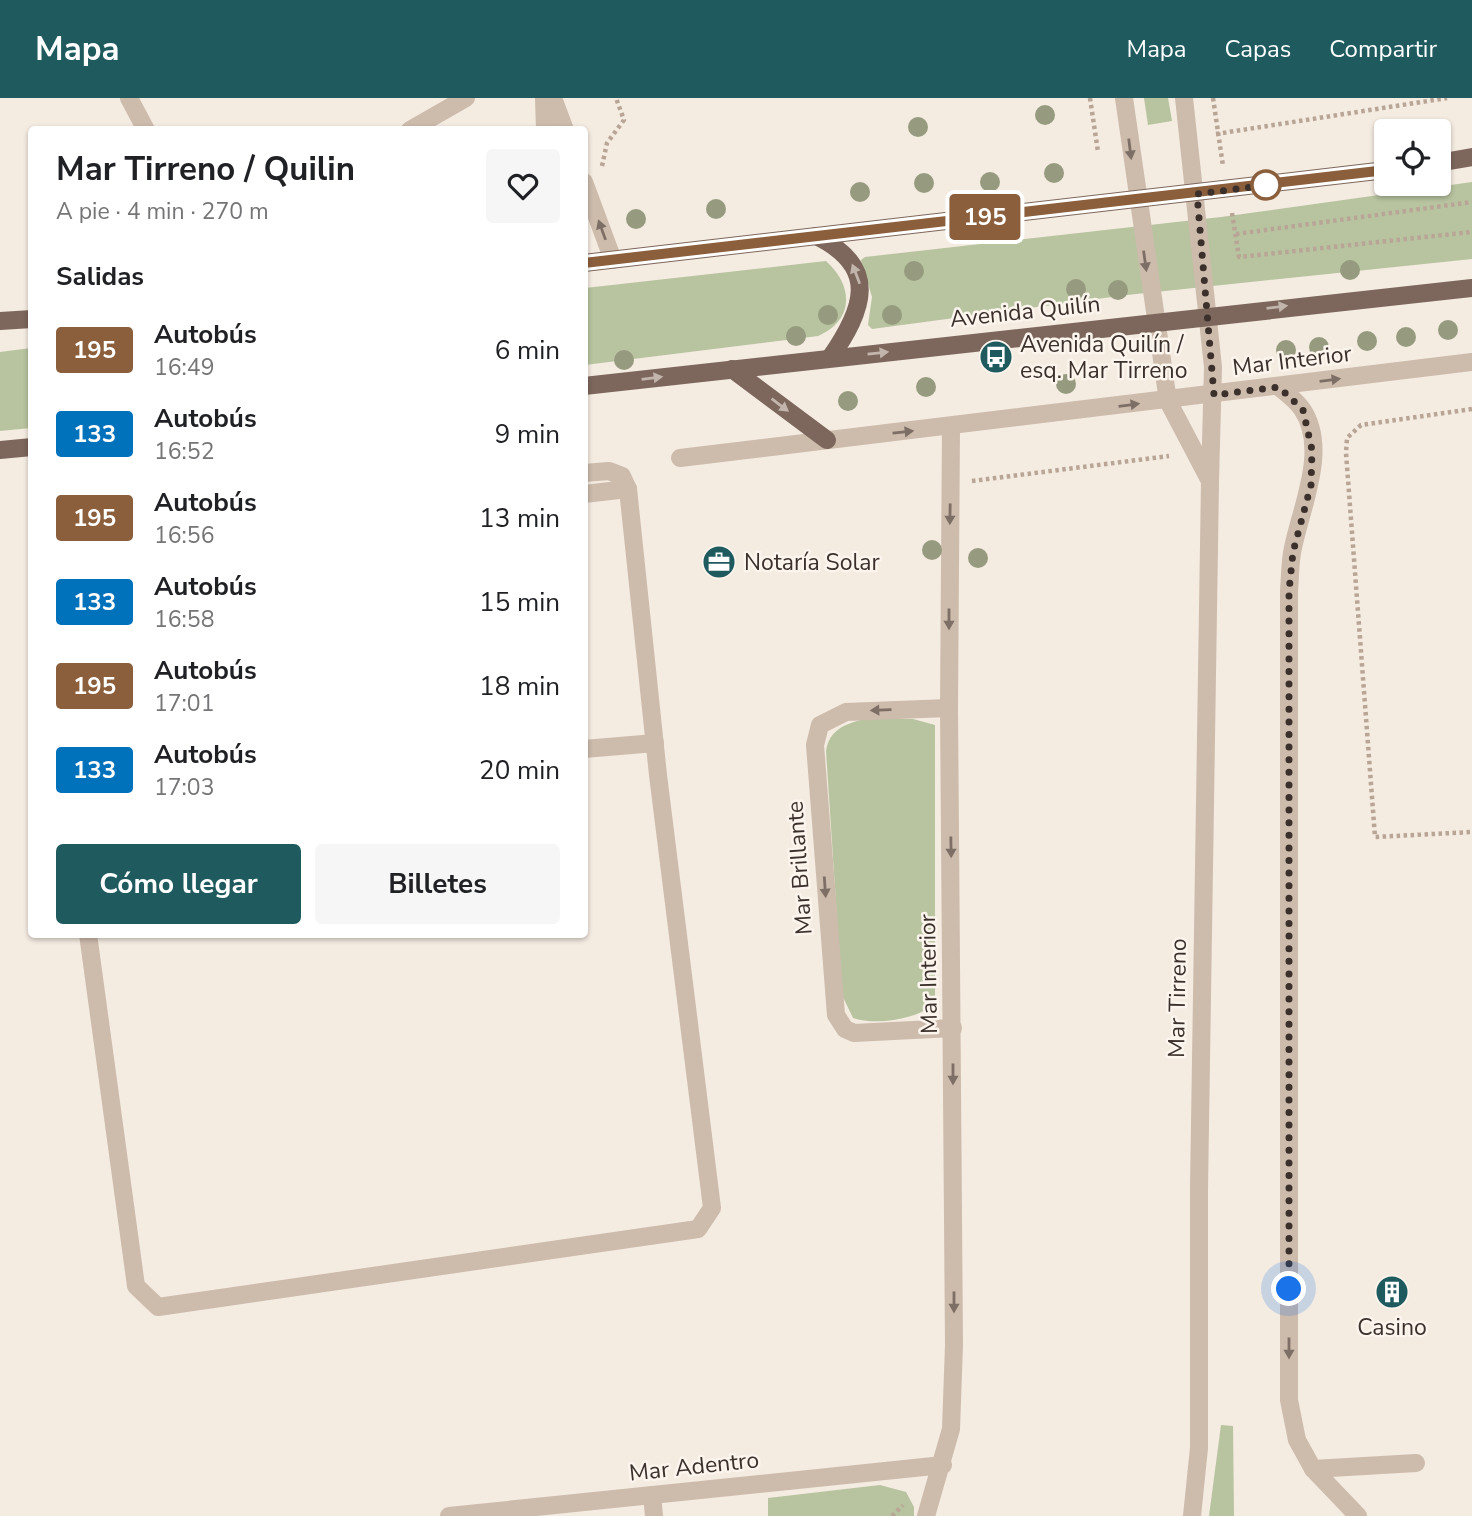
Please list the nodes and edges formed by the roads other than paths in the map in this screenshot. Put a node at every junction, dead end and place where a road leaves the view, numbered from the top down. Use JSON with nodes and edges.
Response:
{"nodes":[{"id":1,"x":129,"y":98,"type":"edge"},
{"id":2,"x":466,"y":98,"type":"edge"},
{"id":3,"x":544,"y":98,"type":"edge"},
{"id":4,"x":553,"y":98,"type":"edge"},
{"id":5,"x":1124,"y":98,"type":"edge"},
{"id":6,"x":1184,"y":98,"type":"edge"},
{"id":7,"x":144,"y":126,"type":"edge"},
{"id":8,"x":417,"y":126,"type":"edge"},
{"id":9,"x":545,"y":126,"type":"edge"},
{"id":10,"x":564,"y":126,"type":"edge"},
{"id":11,"x":1472,"y":157,"type":"edge"},
{"id":12,"x":1451,"y":161,"type":"edge"},
{"id":13,"x":1374,"y":172,"type":"edge"},
{"id":14,"x":592,"y":181,"type":"edge"},
{"id":15,"x":1197,"y":194,"type":"junction"},
{"id":16,"x":1137,"y":200,"type":"junction"},
{"id":17,"x":816,"y":236,"type":"junction"},
{"id":18,"x":613,"y":260,"type":"junction"},
{"id":19,"x":588,"y":263,"type":"edge"},
{"id":20,"x":1472,"y":288,"type":"edge"},
{"id":21,"x":1209,"y":315,"type":"junction"},
{"id":22,"x":28,"y":319,"type":"edge"},
{"id":23,"x":0,"y":321,"type":"edge"},
{"id":24,"x":1154,"y":322,"type":"junction"},
{"id":25,"x":830,"y":358,"type":"junction"},
{"id":26,"x":1472,"y":362,"type":"edge"},
{"id":27,"x":732,"y":369,"type":"junction"},
{"id":28,"x":588,"y":386,"type":"edge"},
{"id":29,"x":1279,"y":387,"type":"junction"},
{"id":30,"x":1214,"y":395,"type":"junction"},
{"id":31,"x":1168,"y":401,"type":"junction"},
{"id":32,"x":951,"y":427,"type":"junction"},
{"id":33,"x":831,"y":440,"type":"junction"},
{"id":34,"x":28,"y":447,"type":"edge"},
{"id":35,"x":0,"y":450,"type":"edge"},
{"id":36,"x":680,"y":458,"type":"dead end"},
{"id":37,"x":588,"y":473,"type":"edge"},
{"id":38,"x":1210,"y":481,"type":"junction"},
{"id":39,"x":628,"y":489,"type":"junction"},
{"id":40,"x":588,"y":494,"type":"edge"},
{"id":41,"x":949,"y":708,"type":"junction"},
{"id":42,"x":655,"y":743,"type":"junction"},
{"id":43,"x":588,"y":749,"type":"edge"},
{"id":44,"x":89,"y":938,"type":"edge"},
{"id":45,"x":953,"y":1028,"type":"junction"},
{"id":46,"x":1416,"y":1463,"type":"dead end"},
{"id":47,"x":943,"y":1465,"type":"junction"},
{"id":48,"x":1313,"y":1469,"type":"junction"},
{"id":49,"x":652,"y":1495,"type":"junction"},
{"id":50,"x":449,"y":1516,"type":"edge"},
{"id":51,"x":654,"y":1516,"type":"edge"},
{"id":52,"x":926,"y":1516,"type":"edge"},
{"id":53,"x":1192,"y":1516,"type":"edge"},
{"id":54,"x":1358,"y":1516,"type":"edge"}],
"edges":[{"from":1,"to":7,"type":"street"},
{"from":2,"to":8,"type":"street"},
{"from":3,"to":9,"type":"street"},
{"from":4,"to":10,"type":"street"},
{"from":5,"to":16,"type":"street","name":"Mar Tirreno","one_way":true},
{"from":6,"to":15,"type":"street","name":"Mar Tirreno"},
{"from":11,"to":12,"type":"main road"},
{"from":13,"to":15,"type":"main road"},
{"from":18,"to":14,"type":"street","one_way":true},
{"from":15,"to":16,"type":"main road"},
{"from":15,"to":21,"type":"street","name":"Mar Tirreno"},
{"from":16,"to":17,"type":"main road"},
{"from":16,"to":24,"type":"street","name":"Mar Tirreno","one_way":true},
{"from":17,"to":18,"type":"main road"},
{"from":25,"to":17,"type":"main road","one_way":true},
{"from":18,"to":19,"type":"main road"},
{"from":21,"to":20,"type":"main road","name":"Avenida Quilín","one_way":true},
{"from":21,"to":24,"type":"main road","name":"Avenida Quilín"},
{"from":21,"to":30,"type":"street","name":"Mar Tirreno"},
{"from":22,"to":23,"type":"main road"},
{"from":25,"to":24,"type":"main road","name":"Avenida Quilín","one_way":true},
{"from":24,"to":31,"type":"street","name":"Mar Tirreno"},
{"from":25,"to":27,"type":"main road","name":"Avenida Quilín"},
{"from":29,"to":26,"type":"street","name":"Mar Interior","one_way":true},
{"from":28,"to":27,"type":"main road","name":"Avenida Quilín","one_way":true},
{"from":27,"to":33,"type":"main road","one_way":true},
{"from":29,"to":30,"type":"street","name":"Mar Interior"},
{"from":29,"to":48,"type":"street","one_way":true},
{"from":30,"to":31,"type":"street","name":"Mar Interior"},
{"from":30,"to":38,"type":"street","name":"Mar Tirreno"},
{"from":32,"to":31,"type":"street","name":"Mar Interior","one_way":true},
{"from":31,"to":38,"type":"street","name":"Mar Tirreno"},
{"from":33,"to":32,"type":"street","name":"Mar Interior","one_way":true},
{"from":32,"to":41,"type":"street","name":"Mar Interior","one_way":true},
{"from":33,"to":36,"type":"street","name":"Mar Interior"},
{"from":34,"to":35,"type":"main road"},
{"from":37,"to":39,"type":"street"},
{"from":38,"to":53,"type":"street","name":"Mar Tirreno"},
{"from":39,"to":40,"type":"street"},
{"from":39,"to":42,"type":"street"},
{"from":41,"to":45,"type":"street","name":"Mar Interior","one_way":true},
{"from":41,"to":45,"type":"street","name":"Mar Brillante","one_way":true},
{"from":42,"to":43,"type":"street"},
{"from":42,"to":44,"type":"street"},
{"from":45,"to":47,"type":"street","name":"Mar Interior","one_way":true},
{"from":46,"to":48,"type":"street"},
{"from":47,"to":49,"type":"street","name":"Mar Adentro"},
{"from":47,"to":52,"type":"street","name":"Mar Interior"},
{"from":48,"to":54,"type":"street"},
{"from":49,"to":50,"type":"street","name":"Mar Adentro"},
{"from":49,"to":51,"type":"street"}]}
